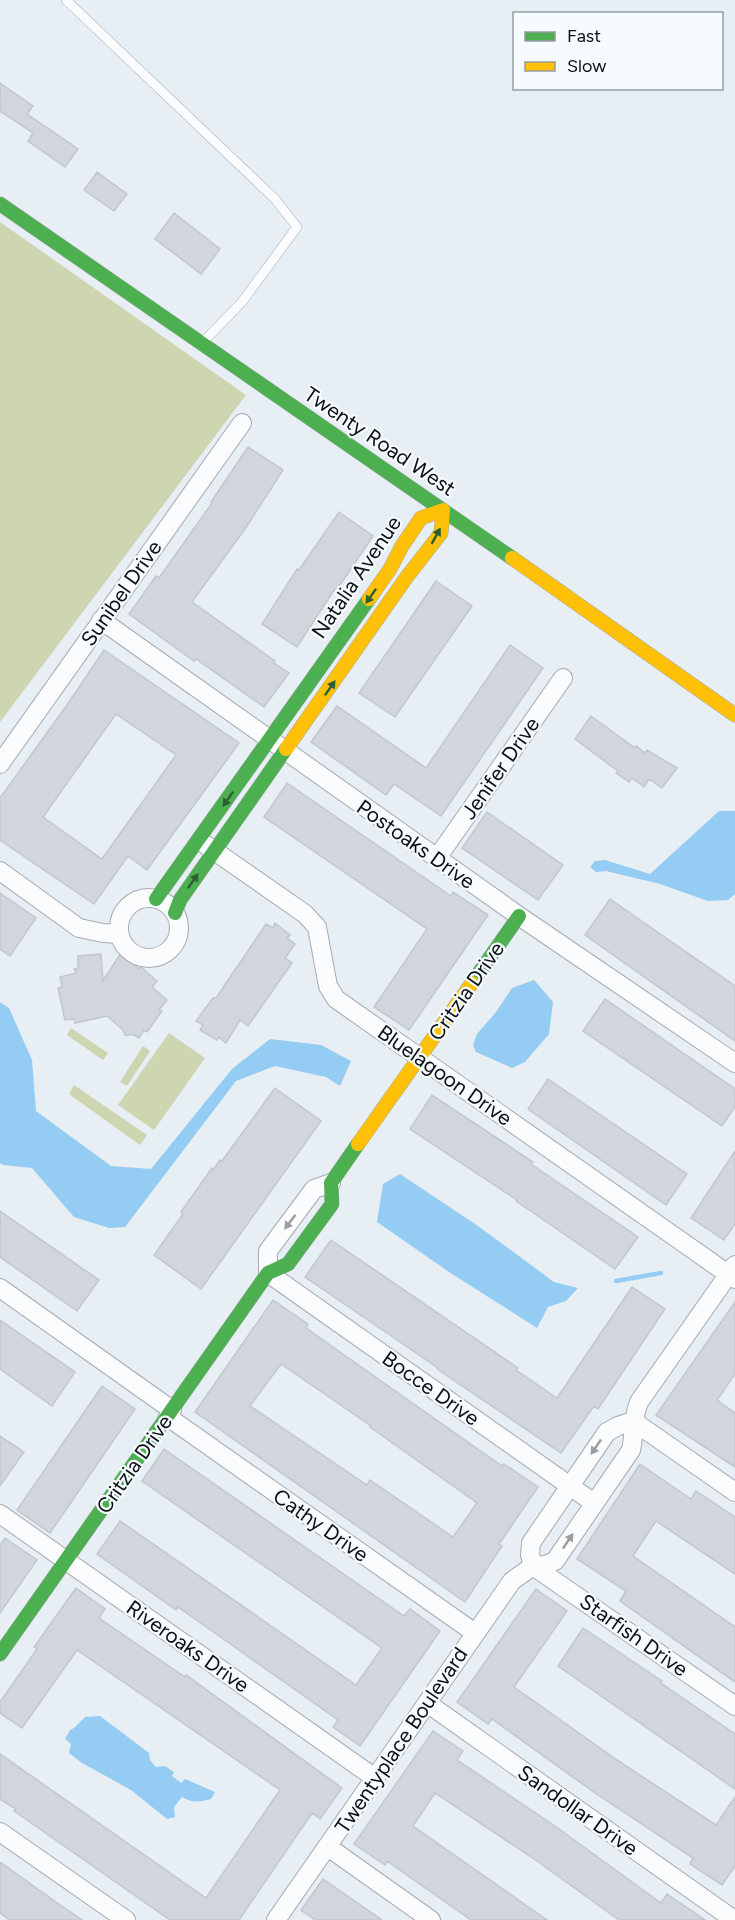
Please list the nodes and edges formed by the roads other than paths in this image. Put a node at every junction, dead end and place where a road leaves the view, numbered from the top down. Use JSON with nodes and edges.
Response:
{"nodes":[{"id":1,"x":66,"y":0,"type":"edge"},
{"id":2,"x":0,"y":204,"type":"edge"},
{"id":3,"x":202,"y":344,"type":"junction"},
{"id":4,"x":242,"y":423,"type":"dead end"},
{"id":5,"x":443,"y":510,"type":"junction"},
{"id":6,"x":402,"y":546,"type":"junction"},
{"id":7,"x":421,"y":560,"type":"junction"},
{"id":8,"x":100,"y":620,"type":"junction"},
{"id":9,"x":563,"y":678,"type":"dead end"},
{"id":10,"x":735,"y":715,"type":"edge"},
{"id":11,"x":270,"y":740,"type":"junction"},
{"id":12,"x":285,"y":752,"type":"junction"},
{"id":13,"x":0,"y":764,"type":"edge"},
{"id":14,"x":199,"y":840,"type":"junction"},
{"id":15,"x":214,"y":851,"type":"junction"},
{"id":16,"x":437,"y":858,"type":"junction"},
{"id":17,"x":0,"y":871,"type":"edge"},
{"id":18,"x":156,"y":898,"type":"junction"},
{"id":19,"x":175,"y":913,"type":"junction"},
{"id":20,"x":519,"y":916,"type":"junction"},
{"id":21,"x":119,"y":934,"type":"junction"},
{"id":22,"x":420,"y":1057,"type":"junction"},
{"id":23,"x":735,"y":1064,"type":"edge"},
{"id":24,"x":331,"y":1183,"type":"joint"},
{"id":25,"x":268,"y":1273,"type":"junction"},
{"id":26,"x":733,"y":1273,"type":"edge"},
{"id":27,"x":0,"y":1288,"type":"edge"},
{"id":28,"x":170,"y":1413,"type":"junction"},
{"id":29,"x":633,"y":1421,"type":"junction"},
{"id":30,"x":570,"y":1486,"type":"junction"},
{"id":31,"x":735,"y":1492,"type":"edge"},
{"id":32,"x":594,"y":1503,"type":"junction"},
{"id":33,"x":0,"y":1514,"type":"edge"},
{"id":34,"x":66,"y":1560,"type":"junction"},
{"id":35,"x":533,"y":1566,"type":"junction"},
{"id":36,"x":475,"y":1633,"type":"junction"},
{"id":37,"x":0,"y":1654,"type":"edge"},
{"id":38,"x":427,"y":1703,"type":"junction"},
{"id":39,"x":735,"y":1706,"type":"edge"},
{"id":40,"x":375,"y":1778,"type":"junction"},
{"id":41,"x":0,"y":1832,"type":"edge"},
{"id":42,"x":328,"y":1847,"type":"junction"},
{"id":43,"x":731,"y":1915,"type":"edge"},
{"id":44,"x":126,"y":1920,"type":"edge"},
{"id":45,"x":276,"y":1920,"type":"edge"},
{"id":46,"x":431,"y":1920,"type":"edge"}],
"edges":[{"from":1,"to":3,"type":"lane"},
{"from":2,"to":3,"type":"street","name":"Twenty Road West"},
{"from":3,"to":5,"type":"street","name":"Twenty Road West"},
{"from":4,"to":8,"type":"street","name":"Sunibel Drive"},
{"from":5,"to":6,"type":"street","name":"Natalia Avenue"},
{"from":7,"to":5,"type":"street","name":"Natalia Avenue","one_way":true},
{"from":5,"to":10,"type":"street","name":"Twenty Road West"},
{"from":6,"to":7,"type":"lane"},
{"from":6,"to":11,"type":"street","name":"Natalia Avenue","one_way":true},
{"from":12,"to":7,"type":"street","name":"Natalia Avenue","one_way":true},
{"from":8,"to":11,"type":"street","name":"Postoaks Drive"},
{"from":8,"to":13,"type":"street","name":"Sunibel Drive"},
{"from":9,"to":16,"type":"street","name":"Jenifer Drive"},
{"from":11,"to":12,"type":"street","name":"Postoaks Drive"},
{"from":11,"to":14,"type":"street","name":"Natalia Avenue","one_way":true},
{"from":12,"to":15,"type":"street","name":"Natalia Avenue"},
{"from":12,"to":16,"type":"street","name":"Postoaks Drive"},
{"from":14,"to":15,"type":"street","name":"Bluelagoon Drive"},
{"from":14,"to":18,"type":"street","name":"Natalia Avenue"},
{"from":19,"to":15,"type":"street","name":"Natalia Avenue","one_way":true},
{"from":15,"to":22,"type":"street","name":"Bluelagoon Drive"},
{"from":16,"to":20,"type":"street","name":"Postoaks Drive"},
{"from":17,"to":21,"type":"street"},
{"from":18,"to":19,"type":"street"},
{"from":18,"to":21,"type":"street"},
{"from":19,"to":21,"type":"street"},
{"from":20,"to":22,"type":"street","name":"Critzia Drive"},
{"from":20,"to":23,"type":"street","name":"Postoaks Drive"},
{"from":22,"to":24,"type":"street","name":"Critzia Drive"},
{"from":22,"to":26,"type":"street","name":"Bluelagoon Drive"},
{"from":24,"to":25,"type":"street","name":"Critzia Drive"},
{"from":25,"to":28,"type":"street","name":"Critzia Drive"},
{"from":25,"to":30,"type":"street","name":"Bocce Drive"},
{"from":26,"to":29,"type":"street","name":"Twentyplace Boulevard"},
{"from":27,"to":28,"type":"street","name":"Cathy Drive"},
{"from":28,"to":34,"type":"street","name":"Critzia Drive"},
{"from":28,"to":36,"type":"street","name":"Cathy Drive"},
{"from":29,"to":30,"type":"street","one_way":true},
{"from":29,"to":31,"type":"street"},
{"from":29,"to":32,"type":"street","name":"Twentyplace Boulevard"},
{"from":30,"to":32,"type":"street","name":"Bocce Drive"},
{"from":30,"to":35,"type":"street"},
{"from":35,"to":32,"type":"street","name":"Twentyplace Boulevard","one_way":true},
{"from":33,"to":34,"type":"street","name":"Riveroaks Drive"},
{"from":34,"to":37,"type":"street","name":"Critzia Drive"},
{"from":34,"to":40,"type":"street","name":"Riveroaks Drive"},
{"from":35,"to":36,"type":"street","name":"Twentyplace Boulevard"},
{"from":35,"to":39,"type":"street","name":"Starfish Drive"},
{"from":36,"to":38,"type":"street","name":"Twentyplace Boulevard"},
{"from":38,"to":40,"type":"street","name":"Twentyplace Boulevard"},
{"from":38,"to":43,"type":"street","name":"Sandollar Drive"},
{"from":40,"to":42,"type":"street","name":"Twentyplace Boulevard"},
{"from":41,"to":44,"type":"street"},
{"from":42,"to":45,"type":"street","name":"Twentyplace Boulevard"},
{"from":42,"to":46,"type":"street"}]}
